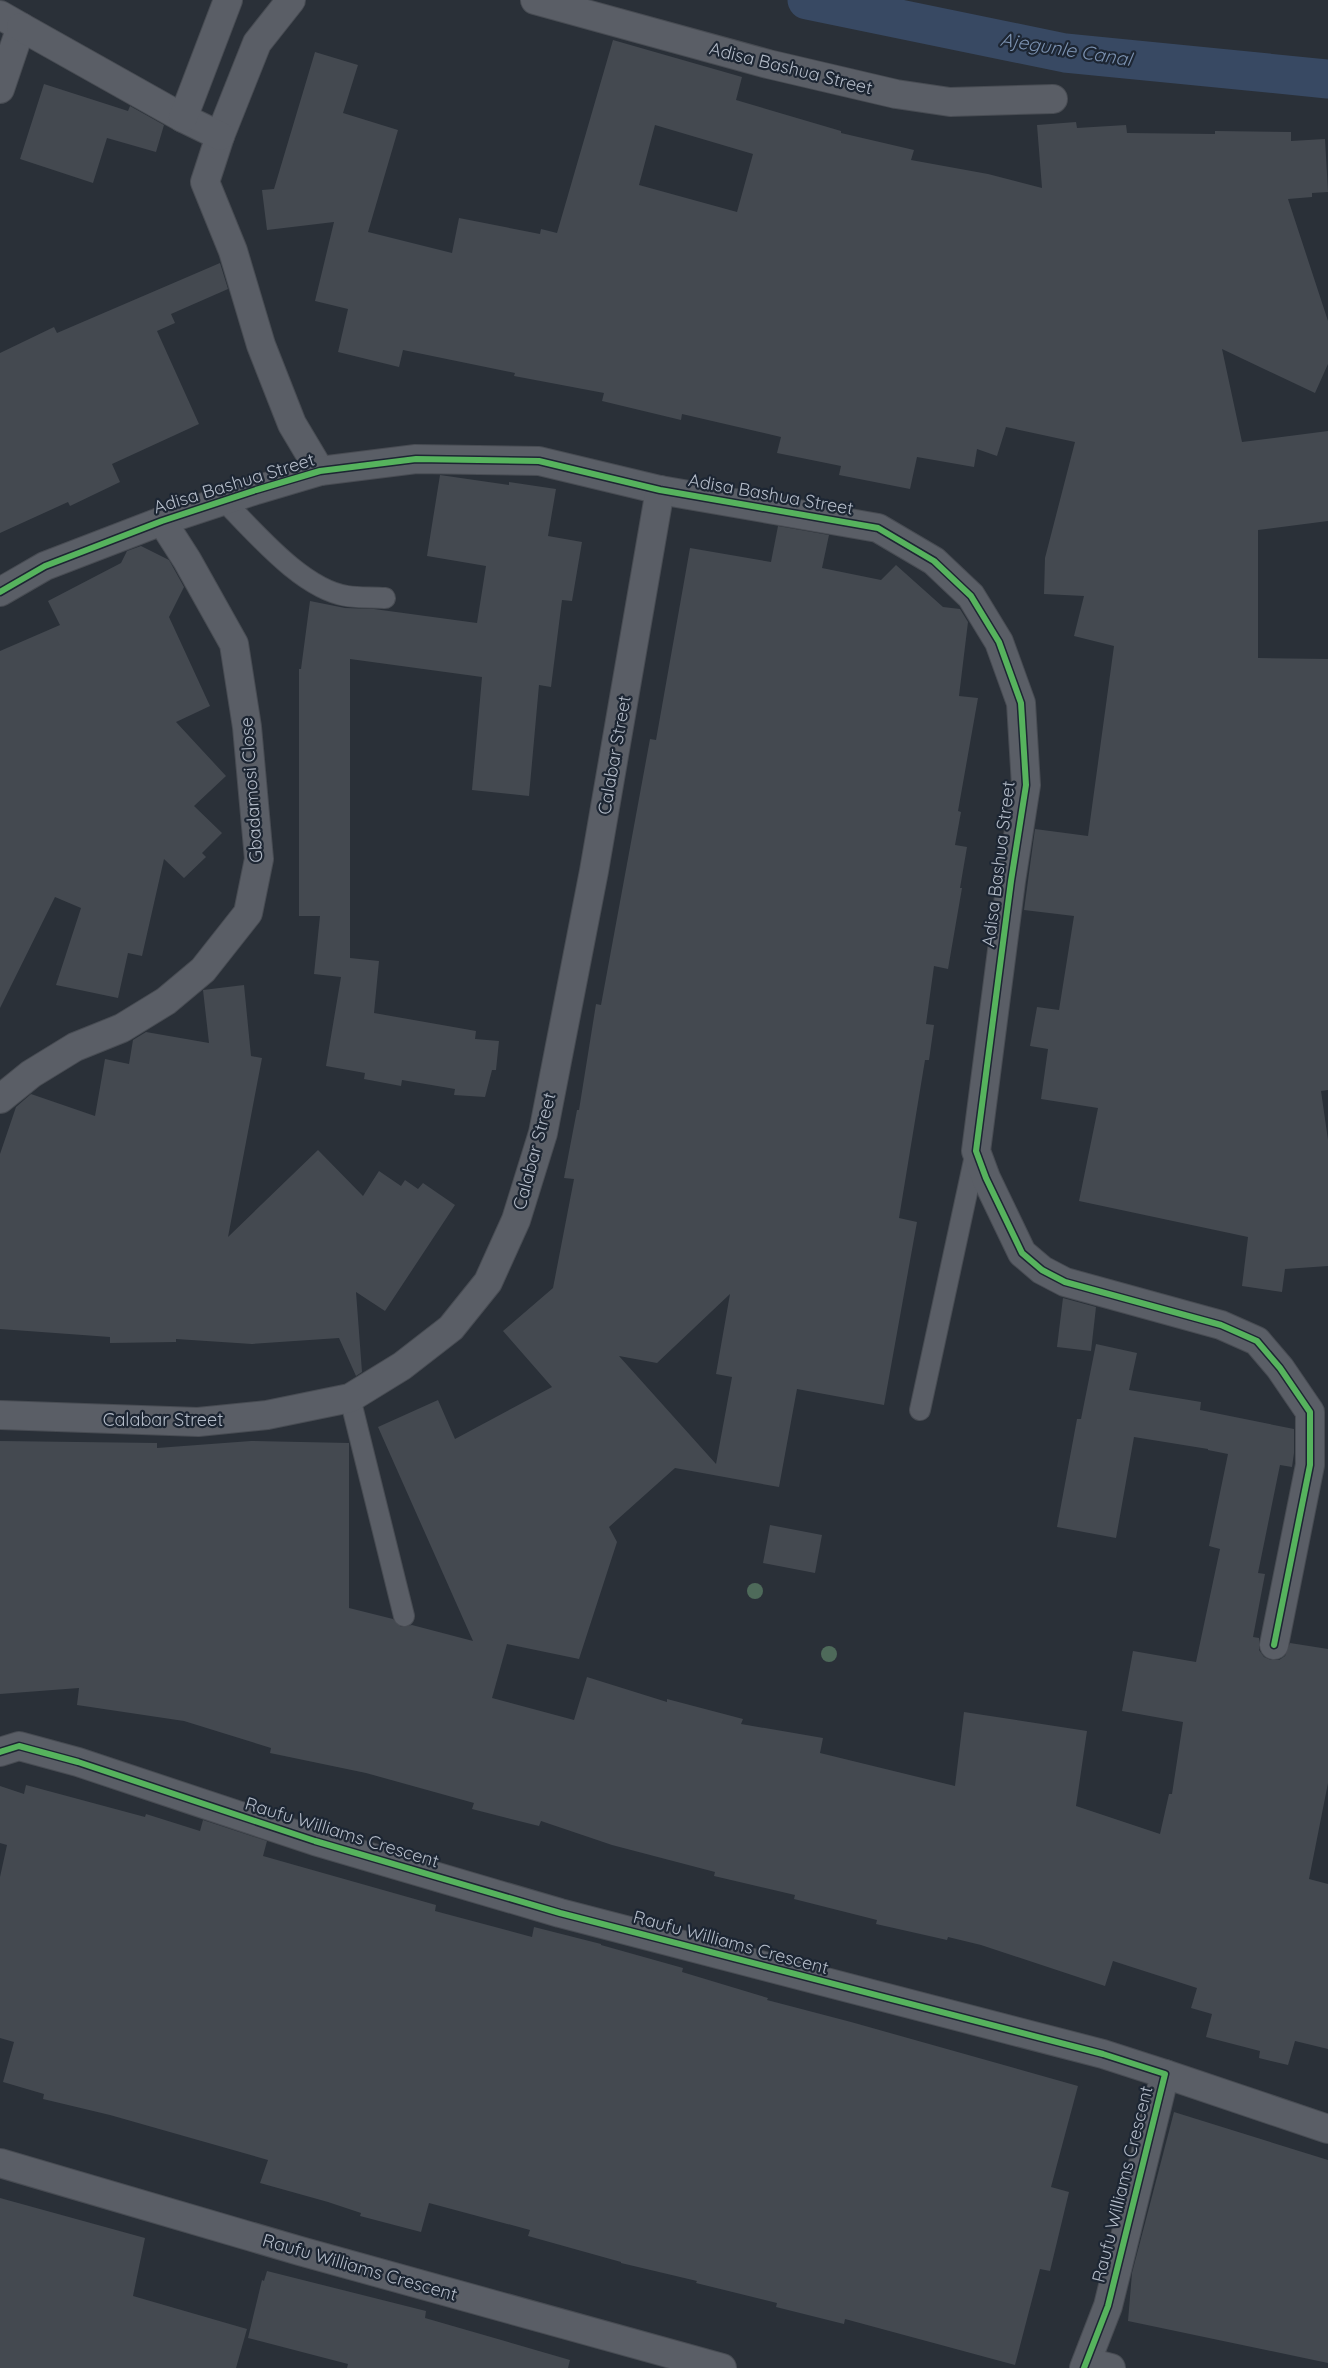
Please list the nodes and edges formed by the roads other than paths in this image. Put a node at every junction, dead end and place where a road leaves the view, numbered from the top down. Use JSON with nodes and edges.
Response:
{"nodes":[{"id":1,"x":228,"y":0,"type":"edge"},
{"id":2,"x":291,"y":0,"type":"edge"},
{"id":3,"x":535,"y":0,"type":"edge"},
{"id":4,"x":10,"y":21,"type":"edge"},
{"id":5,"x":0,"y":89,"type":"edge"},
{"id":6,"x":1053,"y":99,"type":"dead end"},
{"id":7,"x":183,"y":118,"type":"junction"},
{"id":8,"x":220,"y":136,"type":"junction"},
{"id":9,"x":320,"y":471,"type":"junction"},
{"id":10,"x":660,"y":490,"type":"junction"},
{"id":11,"x":224,"y":501,"type":"junction"},
{"id":12,"x":162,"y":521,"type":"junction"},
{"id":13,"x":0,"y":592,"type":"edge"},
{"id":14,"x":385,"y":598,"type":"dead end"},
{"id":15,"x":0,"y":1099,"type":"edge"},
{"id":16,"x":976,"y":1151,"type":"junction"},
{"id":17,"x":350,"y":1398,"type":"junction"},
{"id":18,"x":920,"y":1410,"type":"dead end"},
{"id":19,"x":0,"y":1415,"type":"edge"},
{"id":20,"x":404,"y":1616,"type":"dead end"},
{"id":21,"x":1274,"y":1645,"type":"dead end"},
{"id":22,"x":0,"y":1752,"type":"edge"},
{"id":23,"x":1165,"y":2074,"type":"junction"},
{"id":24,"x":1328,"y":2129,"type":"edge"},
{"id":25,"x":0,"y":2163,"type":"edge"},
{"id":26,"x":1094,"y":2366,"type":"edge"},
{"id":27,"x":722,"y":2368,"type":"edge"}],
"edges":[{"from":1,"to":7,"type":"street"},
{"from":2,"to":8,"type":"street","name":"Adisa Bashua Street"},
{"from":3,"to":6,"type":"street","name":"Adisa Bashua Street"},
{"from":4,"to":5,"type":"street"},
{"from":4,"to":7,"type":"street"},
{"from":7,"to":8,"type":"street"},
{"from":8,"to":9,"type":"street","name":"Adisa Bashua Street"},
{"from":9,"to":10,"type":"street","name":"Adisa Bashua Street"},
{"from":9,"to":11,"type":"street","name":"Adisa Bashua Street"},
{"from":10,"to":16,"type":"street","name":"Adisa Bashua Street"},
{"from":10,"to":17,"type":"street","name":"Calabar Street"},
{"from":11,"to":12,"type":"street","name":"Adisa Bashua Street"},
{"from":11,"to":14,"type":"lane"},
{"from":12,"to":13,"type":"street","name":"Adisa Bashua Street"},
{"from":12,"to":15,"type":"street","name":"Gbadamosi Close"},
{"from":16,"to":18,"type":"lane"},
{"from":16,"to":21,"type":"street"},
{"from":17,"to":19,"type":"street","name":"Calabar Street"},
{"from":17,"to":20,"type":"lane"},
{"from":22,"to":23,"type":"street","name":"Raufu Williams Crescent"},
{"from":23,"to":24,"type":"street"},
{"from":23,"to":26,"type":"street","name":"Raufu Williams Crescent"},
{"from":25,"to":27,"type":"street","name":"Raufu Williams Crescent"}]}
